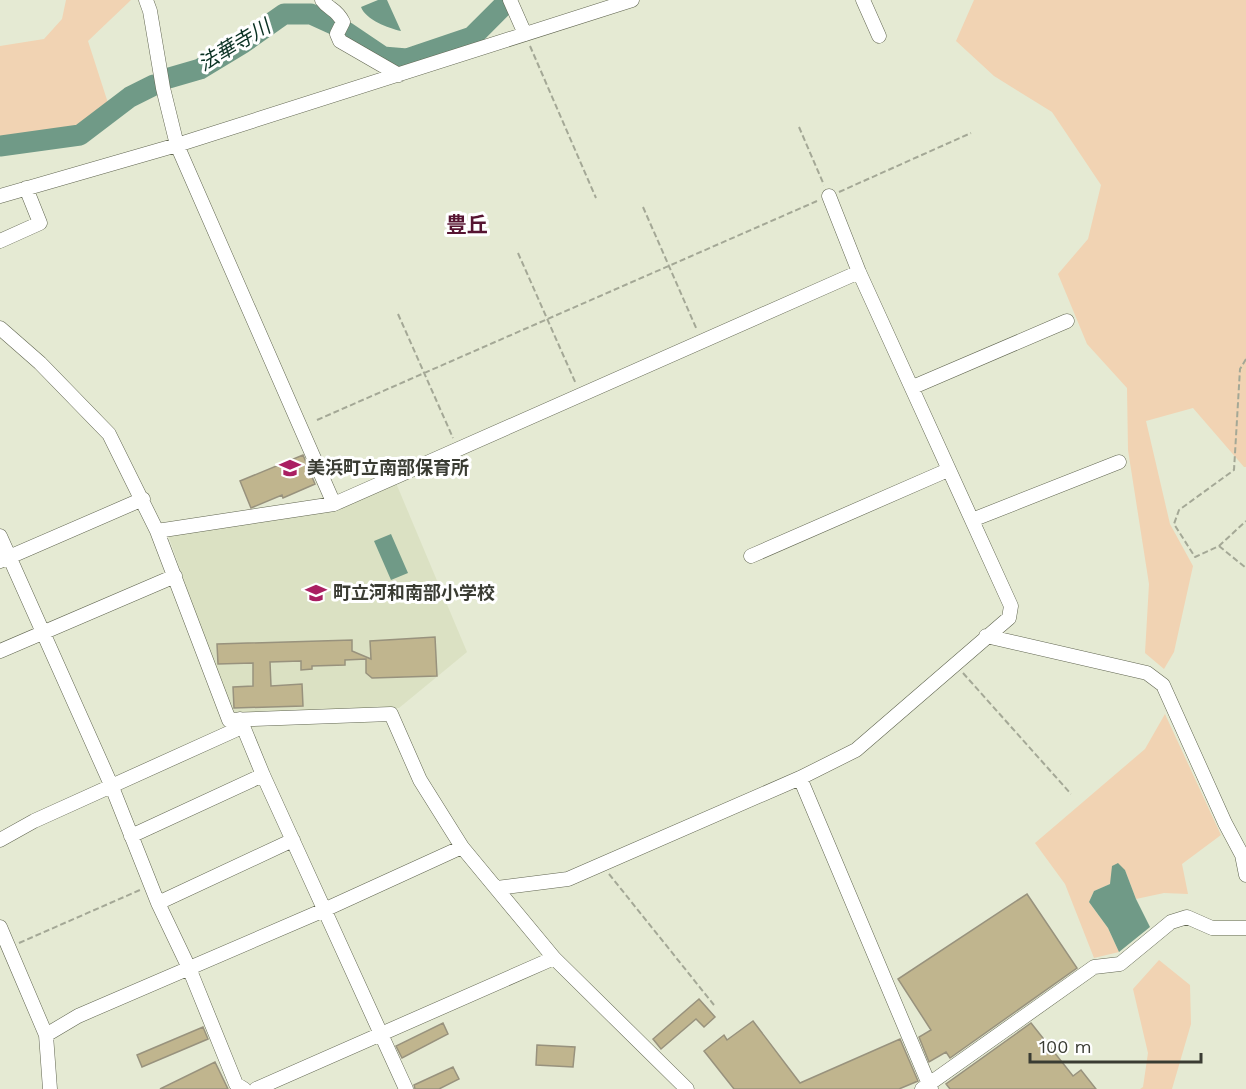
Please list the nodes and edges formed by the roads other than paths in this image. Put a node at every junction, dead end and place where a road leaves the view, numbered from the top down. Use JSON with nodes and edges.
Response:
{"nodes":[{"id":1,"x":146,"y":0,"type":"edge"},
{"id":2,"x":322,"y":0,"type":"edge"},
{"id":3,"x":510,"y":0,"type":"edge"},
{"id":4,"x":632,"y":0,"type":"edge"},
{"id":5,"x":863,"y":0,"type":"edge"},
{"id":6,"x":525,"y":34,"type":"junction"},
{"id":7,"x":879,"y":36,"type":"dead end"},
{"id":8,"x":399,"y":75,"type":"junction"},
{"id":9,"x":177,"y":145,"type":"junction"},
{"id":10,"x":26,"y":188,"type":"junction"},
{"id":11,"x":0,"y":196,"type":"edge"},
{"id":12,"x":829,"y":196,"type":"road end"},
{"id":13,"x":0,"y":241,"type":"edge"},
{"id":14,"x":859,"y":272,"type":"junction"},
{"id":15,"x":1067,"y":321,"type":"dead end"},
{"id":16,"x":0,"y":328,"type":"edge"},
{"id":17,"x":913,"y":387,"type":"junction"},
{"id":18,"x":1119,"y":462,"type":"dead end"},
{"id":19,"x":948,"y":470,"type":"junction"},
{"id":20,"x":142,"y":499,"type":"junction"},
{"id":21,"x":334,"y":504,"type":"junction"},
{"id":22,"x":972,"y":520,"type":"junction"},
{"id":23,"x":157,"y":531,"type":"junction"},
{"id":24,"x":0,"y":536,"type":"edge"},
{"id":25,"x":751,"y":556,"type":"dead end"},
{"id":26,"x":5,"y":559,"type":"edge"},
{"id":27,"x":176,"y":576,"type":"junction"},
{"id":28,"x":43,"y":631,"type":"junction"},
{"id":29,"x":986,"y":636,"type":"junction"},
{"id":30,"x":0,"y":651,"type":"edge"},
{"id":31,"x":241,"y":723,"type":"junction"},
{"id":32,"x":263,"y":775,"type":"junction"},
{"id":33,"x":800,"y":778,"type":"junction"},
{"id":34,"x":112,"y":787,"type":"junction"},
{"id":35,"x":131,"y":836,"type":"junction"},
{"id":36,"x":0,"y":840,"type":"edge"},
{"id":37,"x":292,"y":840,"type":"junction"},
{"id":38,"x":462,"y":847,"type":"junction"},
{"id":39,"x":1246,"y":875,"type":"edge"},
{"id":40,"x":497,"y":888,"type":"junction"},
{"id":41,"x":158,"y":903,"type":"junction"},
{"id":42,"x":324,"y":910,"type":"junction"},
{"id":43,"x":0,"y":927,"type":"edge"},
{"id":44,"x":1246,"y":928,"type":"edge"},
{"id":45,"x":554,"y":958,"type":"junction"},
{"id":46,"x":189,"y":968,"type":"junction"},
{"id":47,"x":45,"y":1035,"type":"junction"},
{"id":48,"x":382,"y":1035,"type":"junction"},
{"id":49,"x":928,"y":1087,"type":"edge"},
{"id":50,"x":50,"y":1089,"type":"edge"},
{"id":51,"x":244,"y":1089,"type":"edge"},
{"id":52,"x":256,"y":1089,"type":"edge"},
{"id":53,"x":406,"y":1089,"type":"edge"},
{"id":54,"x":687,"y":1089,"type":"edge"}],
"edges":[{"from":1,"to":9,"type":"street"},
{"from":2,"to":8,"type":"street"},
{"from":3,"to":6,"type":"street"},
{"from":4,"to":6,"type":"street"},
{"from":5,"to":7,"type":"street"},
{"from":6,"to":8,"type":"street"},
{"from":8,"to":9,"type":"street"},
{"from":9,"to":10,"type":"street"},
{"from":9,"to":21,"type":"street"},
{"from":10,"to":11,"type":"street"},
{"from":10,"to":13,"type":"street"},
{"from":12,"to":14,"type":"street"},
{"from":14,"to":17,"type":"street"},
{"from":14,"to":21,"type":"street"},
{"from":15,"to":17,"type":"street"},
{"from":16,"to":20,"type":"street"},
{"from":17,"to":19,"type":"street"},
{"from":18,"to":22,"type":"street"},
{"from":19,"to":22,"type":"street"},
{"from":19,"to":25,"type":"street"},
{"from":20,"to":23,"type":"street"},
{"from":20,"to":26,"type":"street"},
{"from":21,"to":23,"type":"street"},
{"from":22,"to":29,"type":"street"},
{"from":23,"to":27,"type":"street"},
{"from":24,"to":26,"type":"street"},
{"from":26,"to":28,"type":"street"},
{"from":27,"to":28,"type":"street"},
{"from":27,"to":31,"type":"street"},
{"from":28,"to":30,"type":"street"},
{"from":28,"to":34,"type":"street"},
{"from":29,"to":33,"type":"street"},
{"from":29,"to":39,"type":"street"},
{"from":31,"to":32,"type":"street"},
{"from":31,"to":34,"type":"street"},
{"from":31,"to":38,"type":"street"},
{"from":32,"to":35,"type":"street"},
{"from":32,"to":37,"type":"street"},
{"from":33,"to":40,"type":"street"},
{"from":33,"to":49,"type":"street"},
{"from":34,"to":35,"type":"street"},
{"from":34,"to":36,"type":"street"},
{"from":35,"to":41,"type":"street"},
{"from":37,"to":41,"type":"street"},
{"from":37,"to":42,"type":"street"},
{"from":38,"to":40,"type":"street"},
{"from":38,"to":42,"type":"street"},
{"from":40,"to":45,"type":"street"},
{"from":41,"to":46,"type":"street"},
{"from":42,"to":46,"type":"street"},
{"from":42,"to":48,"type":"street"},
{"from":43,"to":47,"type":"street"},
{"from":44,"to":49,"type":"street"},
{"from":45,"to":48,"type":"street"},
{"from":45,"to":54,"type":"street"},
{"from":46,"to":47,"type":"street"},
{"from":46,"to":51,"type":"street"},
{"from":47,"to":50,"type":"street"},
{"from":48,"to":52,"type":"street"},
{"from":48,"to":53,"type":"street"}]}
